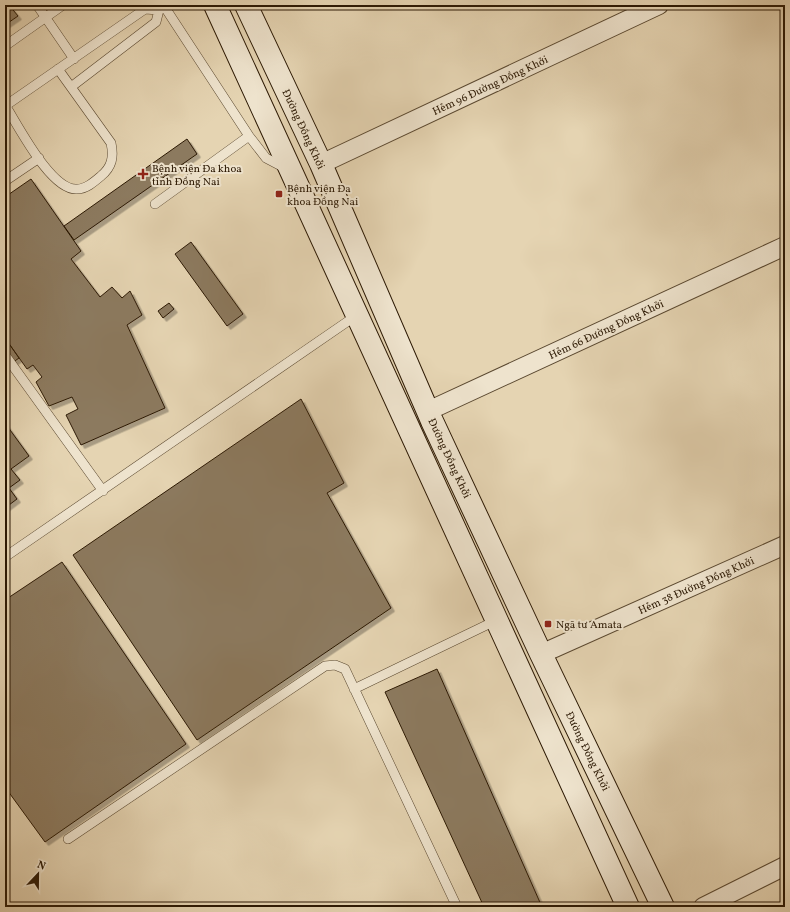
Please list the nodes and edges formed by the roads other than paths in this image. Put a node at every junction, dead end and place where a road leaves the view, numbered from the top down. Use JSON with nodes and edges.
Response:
{"nodes":[{"id":1,"x":37,"y":5,"type":"edge"},
{"id":2,"x":63,"y":5,"type":"edge"},
{"id":3,"x":214,"y":5,"type":"edge"},
{"id":4,"x":246,"y":5,"type":"edge"},
{"id":5,"x":659,"y":5,"type":"edge"},
{"id":6,"x":163,"y":7,"type":"edge"},
{"id":7,"x":46,"y":17,"type":"junction"},
{"id":8,"x":5,"y":46,"type":"edge"},
{"id":9,"x":74,"y":59,"type":"junction"},
{"id":10,"x":58,"y":69,"type":"junction"},
{"id":11,"x":71,"y":88,"type":"junction"},
{"id":12,"x":5,"y":106,"type":"edge"},
{"id":13,"x":249,"y":136,"type":"junction"},
{"id":14,"x":39,"y":158,"type":"junction"},
{"id":15,"x":321,"y":164,"type":"junction"},
{"id":16,"x":290,"y":171,"type":"junction"},
{"id":17,"x":5,"y":181,"type":"edge"},
{"id":18,"x":155,"y":204,"type":"dead end"},
{"id":19,"x":785,"y":246,"type":"edge"},
{"id":20,"x":357,"y":315,"type":"junction"},
{"id":21,"x":5,"y":355,"type":"edge"},
{"id":22,"x":428,"y":411,"type":"junction"},
{"id":23,"x":404,"y":419,"type":"junction"},
{"id":24,"x":103,"y":491,"type":"junction"},
{"id":25,"x":785,"y":545,"type":"edge"},
{"id":26,"x":5,"y":558,"type":"edge"},
{"id":27,"x":498,"y":620,"type":"junction"},
{"id":28,"x":541,"y":654,"type":"junction"},
{"id":29,"x":354,"y":689,"type":"junction"},
{"id":30,"x":68,"y":839,"type":"dead end"},
{"id":31,"x":785,"y":866,"type":"edge"},
{"id":32,"x":457,"y":907,"type":"edge"},
{"id":33,"x":628,"y":907,"type":"edge"},
{"id":34,"x":663,"y":907,"type":"edge"},
{"id":35,"x":703,"y":907,"type":"edge"}],
"edges":[{"from":1,"to":7,"type":"lane"},
{"from":2,"to":7,"type":"lane"},
{"from":3,"to":16,"type":"main road"},
{"from":4,"to":15,"type":"main road","name":"Đường Đồng Khởi"},
{"from":5,"to":15,"type":"street","name":"Hẻm 96 Đường Đồng Khởi"},
{"from":6,"to":9,"type":"lane"},
{"from":6,"to":11,"type":"lane"},
{"from":6,"to":13,"type":"lane"},
{"from":7,"to":8,"type":"lane"},
{"from":7,"to":9,"type":"lane"},
{"from":9,"to":10,"type":"lane"},
{"from":10,"to":11,"type":"lane"},
{"from":10,"to":12,"type":"lane"},
{"from":11,"to":14,"type":"lane"},
{"from":12,"to":14,"type":"lane"},
{"from":13,"to":16,"type":"lane"},
{"from":13,"to":18,"type":"lane"},
{"from":14,"to":17,"type":"lane"},
{"from":15,"to":22,"type":"main road","name":"Đường Đồng Khởi"},
{"from":16,"to":20,"type":"main road"},
{"from":19,"to":22,"type":"street","name":"Hẻm 66 Đường Đồng Khởi"},
{"from":20,"to":23,"type":"main road"},
{"from":20,"to":24,"type":"lane"},
{"from":21,"to":24,"type":"lane"},
{"from":22,"to":23,"type":"main road"},
{"from":22,"to":28,"type":"main road","name":"Đường Đồng Khởi"},
{"from":23,"to":27,"type":"main road"},
{"from":24,"to":26,"type":"lane"},
{"from":25,"to":28,"type":"street","name":"Hẻm 38 Đường Đồng Khởi"},
{"from":27,"to":29,"type":"lane"},
{"from":27,"to":33,"type":"main road"},
{"from":28,"to":34,"type":"main road","name":"Đường Đồng Khởi"},
{"from":29,"to":30,"type":"lane"},
{"from":29,"to":32,"type":"lane"},
{"from":31,"to":35,"type":"street"}]}
